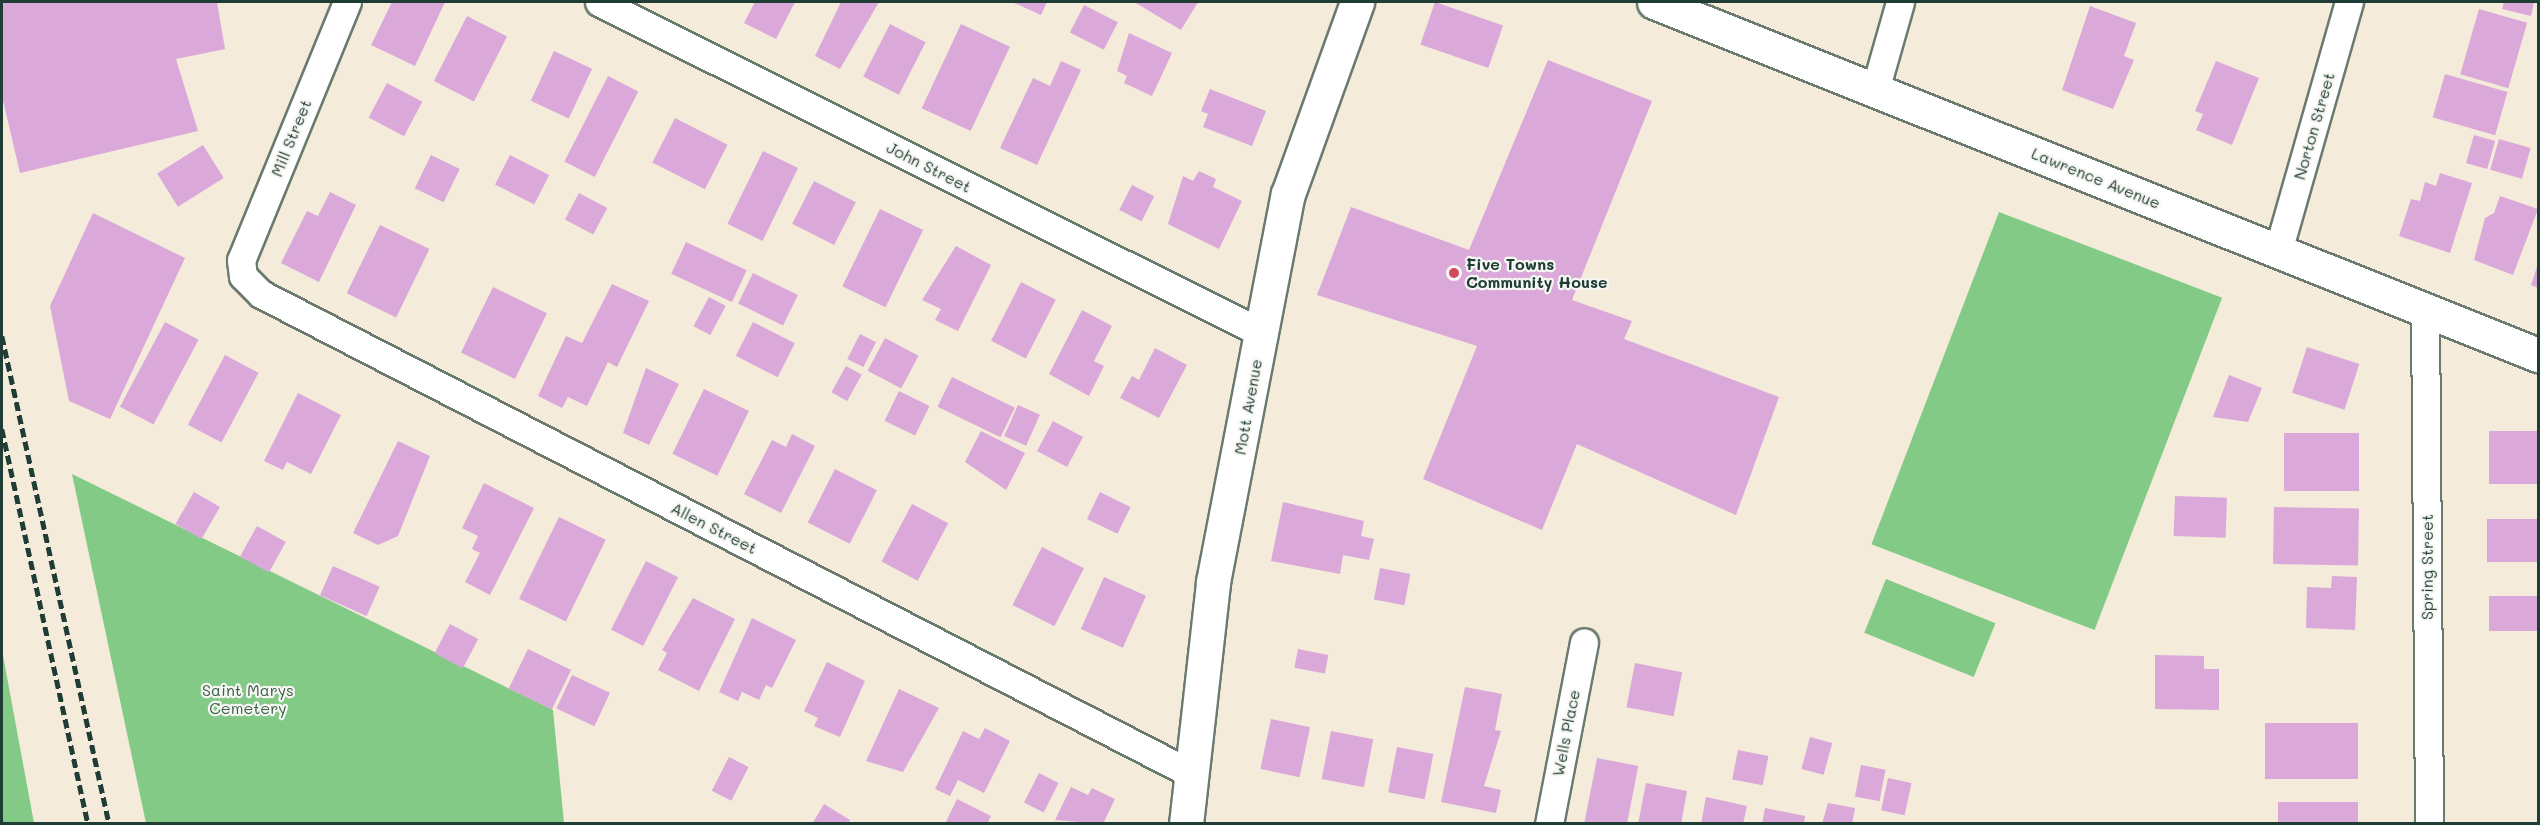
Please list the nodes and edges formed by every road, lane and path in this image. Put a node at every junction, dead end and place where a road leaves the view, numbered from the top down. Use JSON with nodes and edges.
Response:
{"nodes":[{"id":1,"x":347,"y":2,"type":"edge"},
{"id":2,"x":599,"y":2,"type":"edge"},
{"id":3,"x":1357,"y":2,"type":"edge"},
{"id":4,"x":1654,"y":2,"type":"edge"},
{"id":5,"x":1900,"y":2,"type":"edge"},
{"id":6,"x":2349,"y":2,"type":"edge"},
{"id":7,"x":1875,"y":90,"type":"junction"},
{"id":8,"x":2278,"y":251,"type":"junction"},
{"id":9,"x":243,"y":276,"type":"joint"},
{"id":10,"x":2425,"y":310,"type":"junction"},
{"id":11,"x":1260,"y":332,"type":"junction"},
{"id":12,"x":2538,"y":355,"type":"edge"},
{"id":13,"x":1584,"y":642,"type":"dead end"},
{"id":14,"x":1190,"y":773,"type":"junction"},
{"id":15,"x":1186,"y":824,"type":"edge"},
{"id":16,"x":1549,"y":824,"type":"edge"},
{"id":17,"x":2429,"y":824,"type":"edge"}],
"edges":[{"from":1,"to":9,"type":"street","name":"Mill Street"},
{"from":2,"to":11,"type":"street","name":"John Street"},
{"from":3,"to":11,"type":"street","name":"Mott Avenue"},
{"from":4,"to":7,"type":"street","name":"Lawrence Avenue"},
{"from":5,"to":7,"type":"street"},
{"from":6,"to":8,"type":"street","name":"Norton Street"},
{"from":7,"to":8,"type":"street","name":"Lawrence Avenue"},
{"from":8,"to":10,"type":"street","name":"Lawrence Avenue"},
{"from":9,"to":14,"type":"street","name":"Allen Street"},
{"from":10,"to":12,"type":"street","name":"Lawrence Avenue"},
{"from":10,"to":17,"type":"street","name":"Spring Street"},
{"from":11,"to":14,"type":"street","name":"Mott Avenue"},
{"from":13,"to":16,"type":"street","name":"Wells Place"},
{"from":14,"to":15,"type":"street","name":"Mott Avenue"}]}
